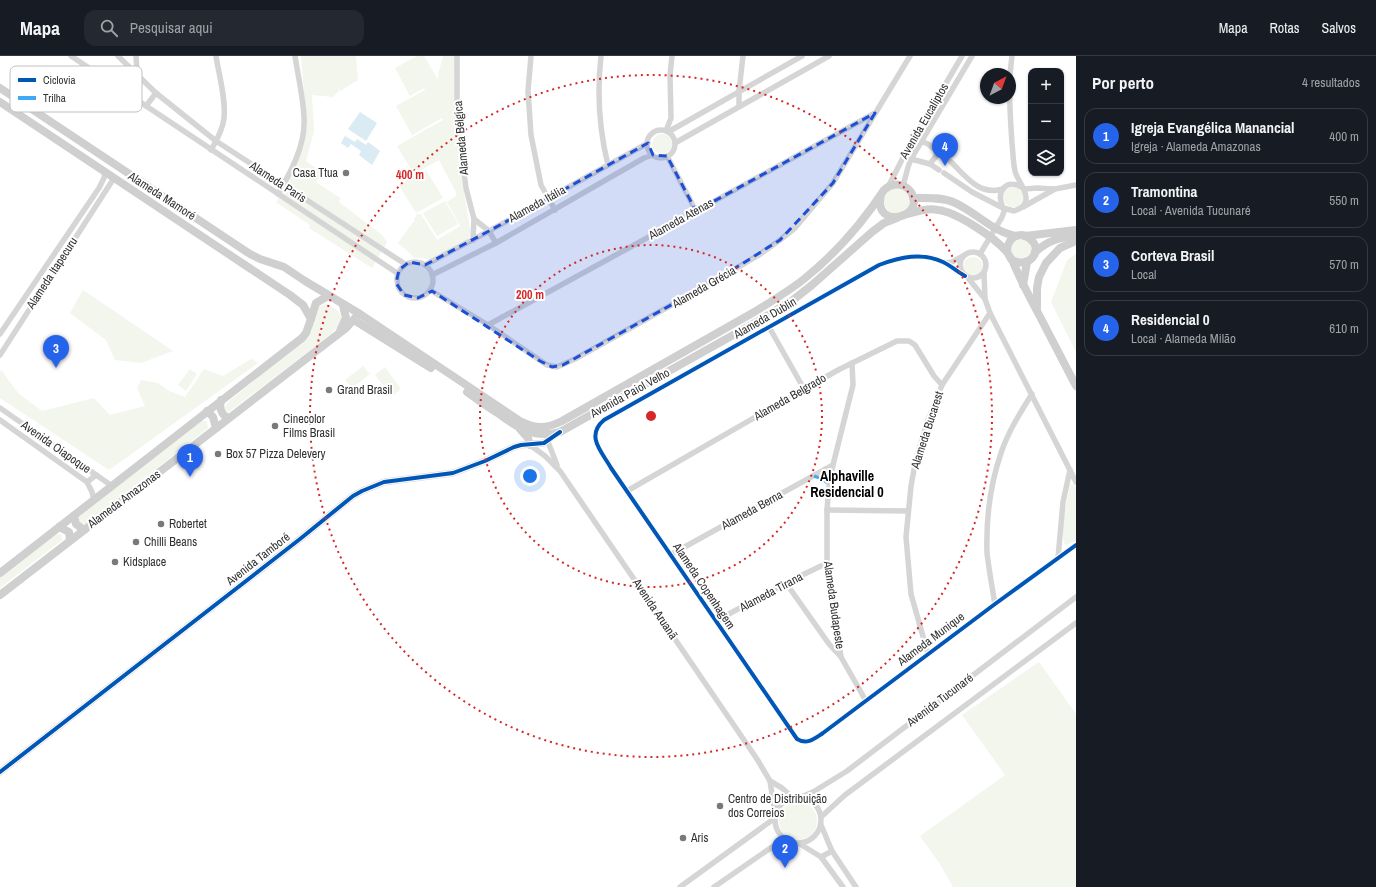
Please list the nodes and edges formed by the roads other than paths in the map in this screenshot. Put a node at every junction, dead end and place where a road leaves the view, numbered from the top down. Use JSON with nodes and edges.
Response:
{"nodes":[{"id":1,"x":71,"y":56,"type":"edge"},
{"id":2,"x":118,"y":56,"type":"edge"},
{"id":3,"x":136,"y":56,"type":"edge"},
{"id":4,"x":216,"y":56,"type":"edge"},
{"id":5,"x":295,"y":56,"type":"edge"},
{"id":6,"x":457,"y":56,"type":"edge"},
{"id":7,"x":531,"y":56,"type":"edge"},
{"id":8,"x":601,"y":56,"type":"edge"},
{"id":9,"x":672,"y":56,"type":"edge"},
{"id":10,"x":743,"y":56,"type":"edge"},
{"id":11,"x":802,"y":56,"type":"edge"},
{"id":12,"x":829,"y":56,"type":"edge"},
{"id":13,"x":910,"y":56,"type":"edge"},
{"id":14,"x":962,"y":56,"type":"edge"},
{"id":15,"x":972,"y":56,"type":"edge"},
{"id":16,"x":1012,"y":56,"type":"edge"},
{"id":17,"x":817,"y":59,"type":"edge"},
{"id":18,"x":86,"y":66,"type":"edge"},
{"id":19,"x":129,"y":66,"type":"edge"},
{"id":20,"x":137,"y":66,"type":"edge"},
{"id":21,"x":142,"y":78,"type":"edge"},
{"id":22,"x":0,"y":88,"type":"edge"},
{"id":23,"x":739,"y":91,"type":"junction"},
{"id":24,"x":156,"y":93,"type":"junction"},
{"id":25,"x":10,"y":95,"type":"edge"},
{"id":26,"x":1,"y":103,"type":"edge"},
{"id":27,"x":142,"y":103,"type":"edge"},
{"id":28,"x":146,"y":106,"type":"junction"},
{"id":29,"x":739,"y":106,"type":"junction"},
{"id":30,"x":10,"y":109,"type":"edge"},
{"id":31,"x":14,"y":112,"type":"edge"},
{"id":32,"x":35,"y":112,"type":"edge"},
{"id":33,"x":875,"y":113,"type":"junction"},
{"id":34,"x":667,"y":131,"type":"junction"},
{"id":35,"x":70,"y":136,"type":"junction"},
{"id":36,"x":914,"y":138,"type":"junction"},
{"id":37,"x":923,"y":141,"type":"junction"},
{"id":38,"x":216,"y":142,"type":"junction"},
{"id":39,"x":648,"y":142,"type":"junction"},
{"id":40,"x":675,"y":143,"type":"junction"},
{"id":41,"x":64,"y":145,"type":"junction"},
{"id":42,"x":211,"y":150,"type":"junction"},
{"id":43,"x":937,"y":150,"type":"junction"},
{"id":44,"x":653,"y":155,"type":"junction"},
{"id":45,"x":667,"y":156,"type":"junction"},
{"id":46,"x":911,"y":160,"type":"junction"},
{"id":47,"x":930,"y":164,"type":"junction"},
{"id":48,"x":608,"y":165,"type":"junction"},
{"id":49,"x":1015,"y":170,"type":"junction"},
{"id":50,"x":105,"y":172,"type":"junction"},
{"id":51,"x":114,"y":178,"type":"junction"},
{"id":52,"x":1076,"y":185,"type":"edge"},
{"id":53,"x":283,"y":186,"type":"junction"},
{"id":54,"x":903,"y":186,"type":"junction"},
{"id":55,"x":888,"y":187,"type":"junction"},
{"id":56,"x":1005,"y":187,"type":"junction"},
{"id":57,"x":99,"y":188,"type":"junction"},
{"id":58,"x":1024,"y":189,"type":"junction"},
{"id":59,"x":1055,"y":189,"type":"junction"},
{"id":60,"x":105,"y":192,"type":"junction"},
{"id":61,"x":278,"y":194,"type":"junction"},
{"id":62,"x":881,"y":194,"type":"junction"},
{"id":63,"x":548,"y":198,"type":"junction"},
{"id":64,"x":913,"y":198,"type":"junction"},
{"id":65,"x":1022,"y":207,"type":"junction"},
{"id":66,"x":1004,"y":208,"type":"junction"},
{"id":67,"x":555,"y":210,"type":"junction"},
{"id":68,"x":696,"y":211,"type":"junction"},
{"id":69,"x":1014,"y":211,"type":"junction"},
{"id":70,"x":908,"y":214,"type":"junction"},
{"id":71,"x":897,"y":218,"type":"junction"},
{"id":72,"x":1001,"y":219,"type":"junction"},
{"id":73,"x":474,"y":220,"type":"junction"},
{"id":74,"x":489,"y":232,"type":"junction"},
{"id":75,"x":1076,"y":232,"type":"edge"},
{"id":76,"x":220,"y":234,"type":"junction"},
{"id":77,"x":1021,"y":236,"type":"junction"},
{"id":78,"x":473,"y":240,"type":"junction"},
{"id":79,"x":1076,"y":241,"type":"edge"},
{"id":80,"x":496,"y":243,"type":"junction"},
{"id":81,"x":214,"y":245,"type":"junction"},
{"id":82,"x":1035,"y":252,"type":"junction"},
{"id":83,"x":980,"y":254,"type":"junction"},
{"id":84,"x":1009,"y":255,"type":"junction"},
{"id":85,"x":963,"y":256,"type":"junction"},
{"id":86,"x":1027,"y":262,"type":"junction"},
{"id":87,"x":945,"y":263,"type":"junction"},
{"id":88,"x":405,"y":264,"type":"junction"},
{"id":89,"x":425,"y":265,"type":"junction"},
{"id":90,"x":397,"y":273,"type":"junction"},
{"id":91,"x":984,"y":273,"type":"junction"},
{"id":92,"x":432,"y":275,"type":"junction"},
{"id":93,"x":966,"y":277,"type":"junction"},
{"id":94,"x":1023,"y":286,"type":"junction"},
{"id":95,"x":430,"y":290,"type":"junction"},
{"id":96,"x":328,"y":296,"type":"junction"},
{"id":97,"x":985,"y":299,"type":"junction"},
{"id":98,"x":343,"y":305,"type":"junction"},
{"id":99,"x":1037,"y":310,"type":"junction"},
{"id":100,"x":990,"y":313,"type":"junction"},
{"id":101,"x":357,"y":317,"type":"junction"},
{"id":102,"x":311,"y":320,"type":"junction"},
{"id":103,"x":7,"y":324,"type":"junction"},
{"id":104,"x":488,"y":325,"type":"junction"},
{"id":105,"x":769,"y":327,"type":"junction"},
{"id":106,"x":15,"y":331,"type":"junction"},
{"id":107,"x":2,"y":332,"type":"edge"},
{"id":108,"x":338,"y":333,"type":"junction"},
{"id":109,"x":12,"y":337,"type":"junction"},
{"id":110,"x":0,"y":355,"type":"edge"},
{"id":111,"x":852,"y":363,"type":"junction"},
{"id":112,"x":942,"y":385,"type":"junction"},
{"id":113,"x":1076,"y":386,"type":"edge"},
{"id":114,"x":804,"y":389,"type":"junction"},
{"id":115,"x":1032,"y":394,"type":"junction"},
{"id":116,"x":221,"y":400,"type":"junction"},
{"id":117,"x":0,"y":408,"type":"edge"},
{"id":118,"x":207,"y":411,"type":"junction"},
{"id":119,"x":228,"y":418,"type":"junction"},
{"id":120,"x":0,"y":420,"type":"edge"},
{"id":121,"x":216,"y":428,"type":"junction"},
{"id":122,"x":520,"y":428,"type":"junction"},
{"id":123,"x":560,"y":432,"type":"junction"},
{"id":124,"x":548,"y":442,"type":"junction"},
{"id":125,"x":596,"y":444,"type":"joint"},
{"id":126,"x":530,"y":445,"type":"junction"},
{"id":127,"x":833,"y":465,"type":"junction"},
{"id":128,"x":1070,"y":470,"type":"junction"},
{"id":129,"x":560,"y":471,"type":"junction"},
{"id":130,"x":96,"y":475,"type":"junction"},
{"id":131,"x":86,"y":482,"type":"junction"},
{"id":132,"x":1076,"y":482,"type":"edge"},
{"id":133,"x":112,"y":486,"type":"junction"},
{"id":134,"x":627,"y":491,"type":"junction"},
{"id":135,"x":94,"y":500,"type":"junction"},
{"id":136,"x":827,"y":510,"type":"junction"},
{"id":137,"x":908,"y":512,"type":"junction"},
{"id":138,"x":74,"y":516,"type":"junction"},
{"id":139,"x":59,"y":527,"type":"junction"},
{"id":140,"x":84,"y":530,"type":"junction"},
{"id":141,"x":70,"y":540,"type":"junction"},
{"id":142,"x":1076,"y":545,"type":"edge"},
{"id":143,"x":670,"y":555,"type":"junction"},
{"id":144,"x":1058,"y":558,"type":"junction"},
{"id":145,"x":827,"y":563,"type":"junction"},
{"id":146,"x":0,"y":573,"type":"edge"},
{"id":147,"x":786,"y":583,"type":"junction"},
{"id":148,"x":0,"y":595,"type":"edge"},
{"id":149,"x":1076,"y":597,"type":"edge"},
{"id":150,"x":995,"y":604,"type":"junction"},
{"id":151,"x":716,"y":621,"type":"junction"},
{"id":152,"x":1076,"y":622,"type":"edge"},
{"id":153,"x":928,"y":654,"type":"junction"},
{"id":154,"x":841,"y":657,"type":"junction"},
{"id":155,"x":866,"y":701,"type":"junction"},
{"id":156,"x":796,"y":739,"type":"joint"},
{"id":157,"x":0,"y":772,"type":"edge"},
{"id":158,"x":770,"y":781,"type":"junction"},
{"id":159,"x":801,"y":797,"type":"junction"},
{"id":160,"x":793,"y":798,"type":"junction"},
{"id":161,"x":775,"y":815,"type":"junction"},
{"id":162,"x":821,"y":817,"type":"junction"},
{"id":163,"x":821,"y":825,"type":"junction"},
{"id":164,"x":793,"y":843,"type":"junction"},
{"id":165,"x":800,"y":844,"type":"junction"},
{"id":166,"x":832,"y":851,"type":"junction"},
{"id":167,"x":821,"y":858,"type":"junction"},
{"id":168,"x":680,"y":887,"type":"edge"},
{"id":169,"x":714,"y":887,"type":"edge"},
{"id":170,"x":843,"y":887,"type":"edge"},
{"id":171,"x":856,"y":887,"type":"edge"}],
"edges":[{"from":1,"to":18,"type":"street","name":"Alameda Paris"},
{"from":2,"to":19,"type":"street","name":"Alameda Paris"},
{"from":3,"to":20,"type":"street"},
{"from":4,"to":38,"type":"street"},
{"from":5,"to":53,"type":"street"},
{"from":6,"to":73,"type":"street","name":"Alameda Bélgica"},
{"from":7,"to":63,"type":"street"},
{"from":8,"to":48,"type":"street"},
{"from":9,"to":34,"type":"street"},
{"from":10,"to":23,"type":"street"},
{"from":11,"to":23,"type":"street"},
{"from":12,"to":17,"type":"street"},
{"from":13,"to":33,"type":"street","name":"Alameda Grécia"},
{"from":14,"to":36,"type":"street","name":"Avenida Eucaliptos"},
{"from":15,"to":37,"type":"street","name":"Avenida Eucaliptos"},
{"from":16,"to":49,"type":"street"},
{"from":17,"to":29,"type":"street"},
{"from":21,"to":24,"type":"street","name":"Alameda Paris"},
{"from":22,"to":25,"type":"main road","name":"Alameda Mamoré"},
{"from":23,"to":29,"type":"street"},
{"from":23,"to":34,"type":"street"},
{"from":24,"to":28,"type":"street"},
{"from":24,"to":38,"type":"street","name":"Alameda Paris"},
{"from":26,"to":30,"type":"main road","name":"Alameda Mamoré"},
{"from":27,"to":28,"type":"street","name":"Alameda Paris"},
{"from":28,"to":42,"type":"street","name":"Alameda Paris"},
{"from":29,"to":40,"type":"street"},
{"from":31,"to":41,"type":"main road","name":"Alameda Mamoré"},
{"from":32,"to":35,"type":"main road","name":"Alameda Mamoré"},
{"from":33,"to":68,"type":"street","name":"Alameda Atenas"},
{"from":33,"to":104,"type":"street","name":"Alameda Grécia"},
{"from":34,"to":39,"type":"street"},
{"from":34,"to":40,"type":"street"},
{"from":35,"to":41,"type":"main road"},
{"from":35,"to":76,"type":"main road","name":"Alameda Mamoré"},
{"from":36,"to":37,"type":"street"},
{"from":36,"to":55,"type":"street","name":"Avenida Eucaliptos"},
{"from":37,"to":43,"type":"street"},
{"from":37,"to":46,"type":"street","name":"Avenida Eucaliptos"},
{"from":38,"to":42,"type":"street"},
{"from":38,"to":53,"type":"street","name":"Alameda Paris"},
{"from":39,"to":44,"type":"street"},
{"from":39,"to":48,"type":"street","name":"Alameda Itália"},
{"from":40,"to":45,"type":"street"},
{"from":41,"to":50,"type":"main road","name":"Alameda Mamoré"},
{"from":42,"to":61,"type":"street","name":"Alameda Paris"},
{"from":43,"to":47,"type":"street"},
{"from":43,"to":56,"type":"street"},
{"from":44,"to":45,"type":"street"},
{"from":44,"to":67,"type":"street","name":"Alameda Itália"},
{"from":45,"to":68,"type":"street"},
{"from":46,"to":47,"type":"street"},
{"from":46,"to":54,"type":"street","name":"Avenida Eucaliptos"},
{"from":47,"to":66,"type":"street"},
{"from":48,"to":63,"type":"street","name":"Alameda Itália"},
{"from":49,"to":56,"type":"street"},
{"from":49,"to":58,"type":"street"},
{"from":50,"to":51,"type":"main road","name":"Alameda Mamoré"},
{"from":50,"to":57,"type":"street","name":"Alameda Itapecuru"},
{"from":51,"to":60,"type":"street","name":"Alameda Itapecuru"},
{"from":51,"to":81,"type":"main road","name":"Alameda Mamoré"},
{"from":52,"to":59,"type":"street"},
{"from":53,"to":61,"type":"street"},
{"from":53,"to":88,"type":"street","name":"Alameda Paris"},
{"from":54,"to":55,"type":"main road"},
{"from":54,"to":64,"type":"main road"},
{"from":55,"to":62,"type":"main road","name":"Avenida Paiol Velho"},
{"from":56,"to":58,"type":"street"},
{"from":56,"to":66,"type":"street"},
{"from":57,"to":60,"type":"street"},
{"from":57,"to":103,"type":"street","name":"Alameda Itapecuru"},
{"from":58,"to":59,"type":"street"},
{"from":58,"to":65,"type":"street"},
{"from":59,"to":65,"type":"street"},
{"from":60,"to":106,"type":"street","name":"Alameda Itapecuru"},
{"from":61,"to":90,"type":"street","name":"Alameda Paris"},
{"from":62,"to":71,"type":"main road"},
{"from":62,"to":101,"type":"main road","name":"Avenida Paiol Velho"},
{"from":63,"to":67,"type":"street"},
{"from":63,"to":74,"type":"street","name":"Alameda Itália"},
{"from":64,"to":70,"type":"main road"},
{"from":64,"to":77,"type":"main road"},
{"from":65,"to":69,"type":"street"},
{"from":66,"to":69,"type":"street"},
{"from":66,"to":72,"type":"street"},
{"from":67,"to":80,"type":"street","name":"Alameda Itália"},
{"from":68,"to":104,"type":"street","name":"Alameda Atenas"},
{"from":69,"to":72,"type":"street"},
{"from":70,"to":71,"type":"main road","name":"Avenida Paiol Velho"},
{"from":70,"to":84,"type":"main road","name":"Avenida Paiol Velho"},
{"from":71,"to":123,"type":"main road","name":"Avenida Paiol Velho"},
{"from":72,"to":83,"type":"street"},
{"from":73,"to":74,"type":"street"},
{"from":73,"to":78,"type":"street","name":"Alameda Bélgica"},
{"from":74,"to":78,"type":"street","name":"Alameda Itália"},
{"from":74,"to":80,"type":"street"},
{"from":75,"to":77,"type":"main road"},
{"from":75,"to":82,"type":"main road"},
{"from":76,"to":81,"type":"main road"},
{"from":76,"to":96,"type":"main road","name":"Alameda Mamoré"},
{"from":77,"to":82,"type":"main road"},
{"from":77,"to":84,"type":"main road"},
{"from":78,"to":89,"type":"street","name":"Alameda Itália"},
{"from":79,"to":99,"type":"main road"},
{"from":80,"to":92,"type":"street","name":"Alameda Itália"},
{"from":81,"to":102,"type":"main road","name":"Alameda Mamoré"},
{"from":82,"to":86,"type":"main road"},
{"from":83,"to":85,"type":"street"},
{"from":83,"to":91,"type":"street"},
{"from":84,"to":86,"type":"main road","name":"Avenida Paiol Velho"},
{"from":84,"to":94,"type":"main road"},
{"from":85,"to":87,"type":"street"},
{"from":85,"to":93,"type":"street"},
{"from":86,"to":94,"type":"main road"},
{"from":87,"to":93,"type":"street","name":"Alameda Dublin"},
{"from":87,"to":105,"type":"street","name":"Alameda Dublin"},
{"from":88,"to":89,"type":"street"},
{"from":88,"to":90,"type":"street"},
{"from":89,"to":92,"type":"street"},
{"from":90,"to":95,"type":"street"},
{"from":91,"to":93,"type":"street"},
{"from":91,"to":97,"type":"street"},
{"from":92,"to":95,"type":"street"},
{"from":93,"to":97,"type":"street"},
{"from":94,"to":99,"type":"main road"},
{"from":95,"to":104,"type":"street","name":"Alameda Grécia"},
{"from":96,"to":98,"type":"main road","name":"Alameda Mamoré"},
{"from":96,"to":102,"type":"main road","name":"Alameda Amazonas"},
{"from":97,"to":100,"type":"street"},
{"from":98,"to":101,"type":"main road","name":"Alameda Mamoré"},
{"from":98,"to":108,"type":"main road"},
{"from":99,"to":113,"type":"main road"},
{"from":100,"to":112,"type":"street","name":"Alameda Bucarest"},
{"from":100,"to":115,"type":"street"},
{"from":101,"to":108,"type":"main road","name":"Alameda Amazonas"},
{"from":101,"to":122,"type":"main road","name":"Avenida Paiol Velho"},
{"from":102,"to":116,"type":"main road","name":"Alameda Amazonas"},
{"from":103,"to":106,"type":"street"},
{"from":103,"to":107,"type":"street","name":"Alameda Itapecuru"},
{"from":105,"to":114,"type":"street"},
{"from":105,"to":125,"type":"street","name":"Alameda Dublin"},
{"from":106,"to":109,"type":"street","name":"Alameda Itapecuru"},
{"from":107,"to":109,"type":"street"},
{"from":108,"to":119,"type":"main road","name":"Alameda Amazonas"},
{"from":109,"to":110,"type":"street","name":"Alameda Itapecuru"},
{"from":111,"to":112,"type":"street","name":"Alameda Belgrado"},
{"from":111,"to":114,"type":"street","name":"Alameda Belgrado"},
{"from":111,"to":127,"type":"street","name":"Alameda Budapeste"},
{"from":112,"to":137,"type":"street","name":"Alameda Bucarest"},
{"from":114,"to":134,"type":"street","name":"Alameda Belgrado"},
{"from":115,"to":128,"type":"street"},
{"from":115,"to":150,"type":"street"},
{"from":116,"to":118,"type":"main road","name":"Alameda Amazonas"},
{"from":116,"to":119,"type":"main road"},
{"from":117,"to":130,"type":"street","name":"Avenida Oiapoque"},
{"from":118,"to":121,"type":"main road"},
{"from":118,"to":133,"type":"main road","name":"Alameda Amazonas"},
{"from":119,"to":121,"type":"main road","name":"Alameda Amazonas"},
{"from":120,"to":131,"type":"street","name":"Avenida Oiapoque"},
{"from":121,"to":140,"type":"main road","name":"Alameda Amazonas"},
{"from":122,"to":123,"type":"main road","name":"Avenida Paiol Velho"},
{"from":122,"to":126,"type":"main road"},
{"from":123,"to":124,"type":"street"},
{"from":124,"to":126,"type":"street","name":"Avenida Tamboré"},
{"from":124,"to":129,"type":"street"},
{"from":125,"to":134,"type":"street","name":"Alameda Copenhagem"},
{"from":126,"to":129,"type":"street","name":"Avenida Aruanã"},
{"from":126,"to":157,"type":"street","name":"Avenida Tamboré"},
{"from":127,"to":136,"type":"street","name":"Alameda Budapeste"},
{"from":127,"to":143,"type":"street","name":"Alameda Berna"},
{"from":128,"to":132,"type":"street"},
{"from":128,"to":144,"type":"street"},
{"from":129,"to":158,"type":"street","name":"Avenida Aruanã"},
{"from":130,"to":131,"type":"street"},
{"from":130,"to":133,"type":"street","name":"Avenida Oiapoque"},
{"from":131,"to":135,"type":"street","name":"Avenida Oiapoque"},
{"from":133,"to":135,"type":"main road","name":"Alameda Amazonas"},
{"from":134,"to":143,"type":"street","name":"Alameda Copenhagem"},
{"from":135,"to":138,"type":"main road","name":"Alameda Amazonas"},
{"from":136,"to":137,"type":"street"},
{"from":136,"to":145,"type":"street","name":"Alameda Budapeste"},
{"from":137,"to":153,"type":"street","name":"Alameda Bucarest"},
{"from":138,"to":139,"type":"main road","name":"Alameda Amazonas"},
{"from":138,"to":140,"type":"main road"},
{"from":139,"to":141,"type":"main road"},
{"from":139,"to":146,"type":"main road","name":"Alameda Amazonas"},
{"from":140,"to":141,"type":"main road","name":"Alameda Amazonas"},
{"from":141,"to":148,"type":"main road","name":"Alameda Amazonas"},
{"from":142,"to":144,"type":"street","name":"Alameda Munique"},
{"from":143,"to":151,"type":"street","name":"Alameda Copenhagem"},
{"from":144,"to":150,"type":"street","name":"Alameda Munique"},
{"from":145,"to":147,"type":"street","name":"Alameda Tirana"},
{"from":145,"to":154,"type":"street","name":"Alameda Budapeste"},
{"from":147,"to":151,"type":"street","name":"Alameda Tirana"},
{"from":147,"to":154,"type":"street","name":"Alameda Budapeste"},
{"from":149,"to":159,"type":"street","name":"Avenida Tucunaré"},
{"from":150,"to":153,"type":"street","name":"Alameda Munique"},
{"from":151,"to":156,"type":"street","name":"Alameda Copenhagem"},
{"from":152,"to":162,"type":"street","name":"Avenida Tucunaré"},
{"from":153,"to":155,"type":"street","name":"Alameda Munique"},
{"from":154,"to":155,"type":"street","name":"Alameda Budapeste"},
{"from":155,"to":156,"type":"street","name":"Alameda Munique"},
{"from":158,"to":160,"type":"street","name":"Avenida Aruanã"},
{"from":158,"to":161,"type":"street","name":"Avenida Aruanã"},
{"from":159,"to":160,"type":"street"},
{"from":159,"to":162,"type":"street"},
{"from":160,"to":161,"type":"street"},
{"from":161,"to":164,"type":"street"},
{"from":161,"to":168,"type":"street"},
{"from":162,"to":163,"type":"street"},
{"from":163,"to":165,"type":"street"},
{"from":163,"to":166,"type":"street"},
{"from":164,"to":165,"type":"street"},
{"from":164,"to":169,"type":"street"},
{"from":165,"to":167,"type":"street"},
{"from":166,"to":167,"type":"street"},
{"from":166,"to":171,"type":"street"},
{"from":167,"to":170,"type":"street"}]}
